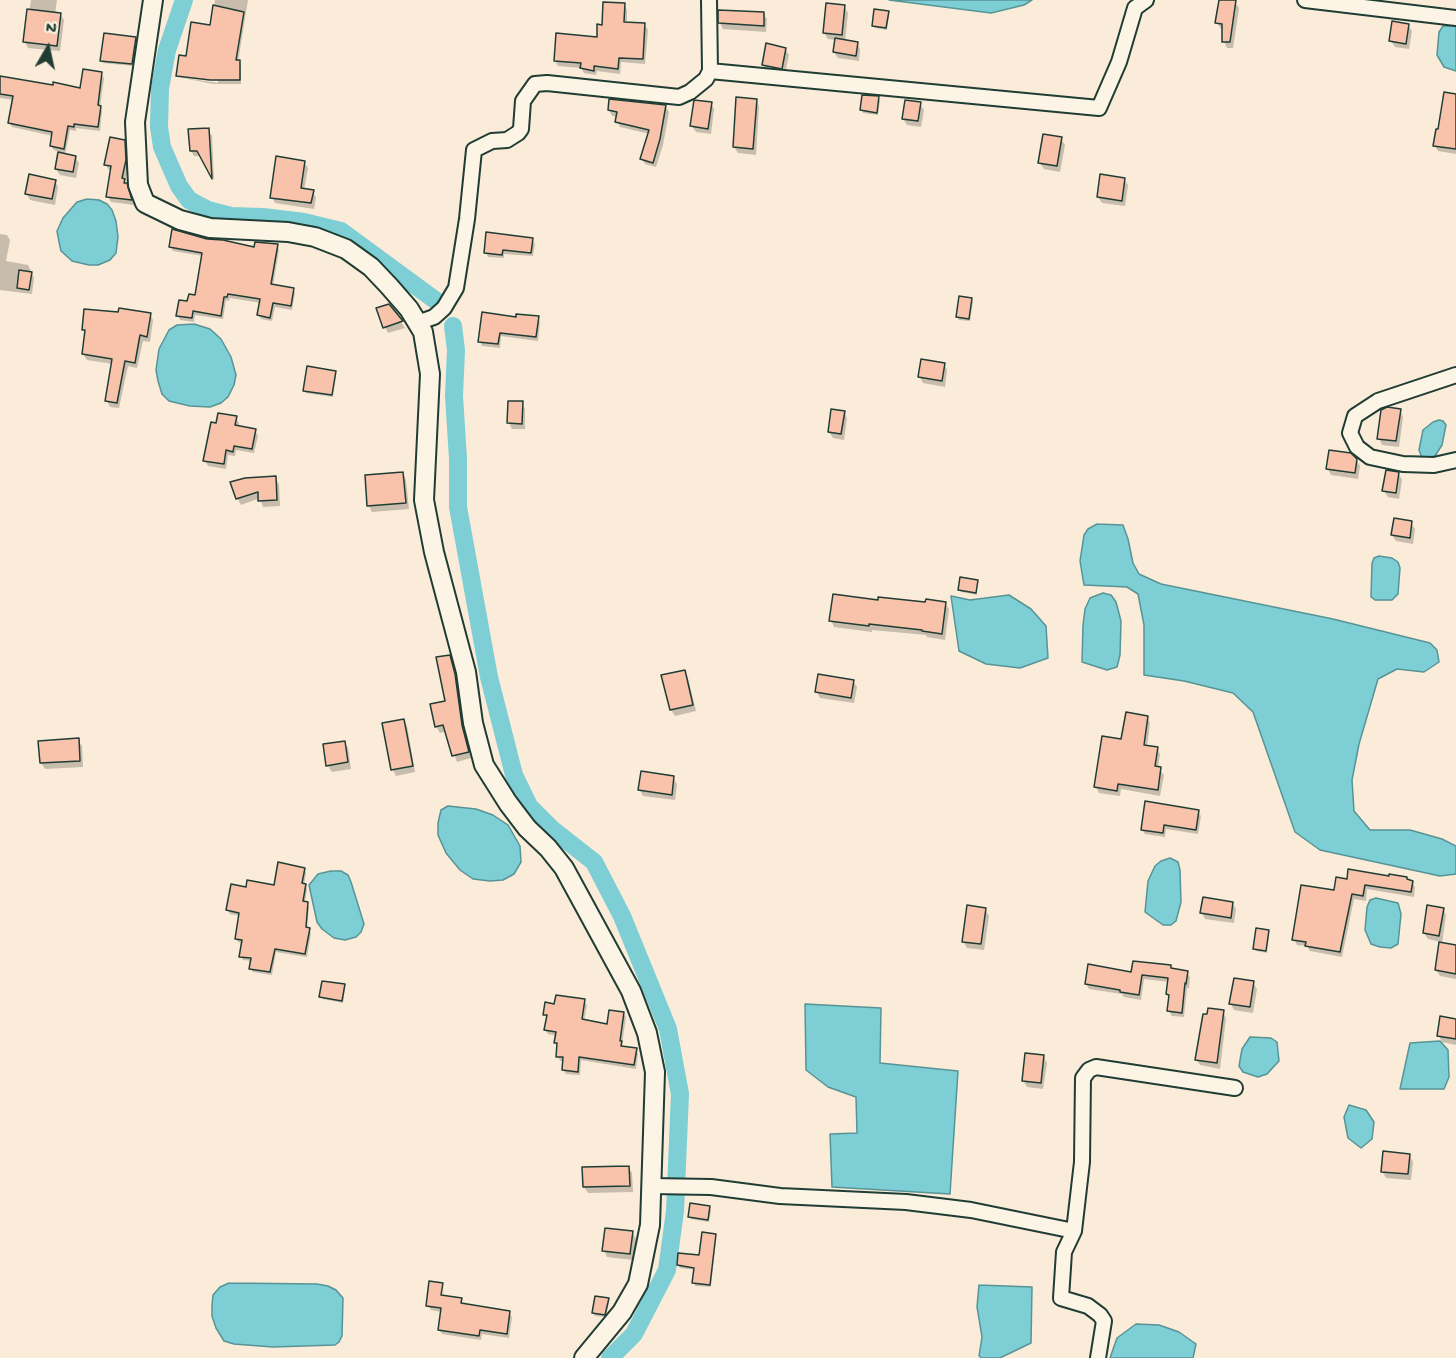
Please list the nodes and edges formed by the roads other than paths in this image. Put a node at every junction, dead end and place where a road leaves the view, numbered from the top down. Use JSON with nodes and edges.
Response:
{"nodes":[{"id":1,"x":153,"y":0,"type":"edge"},
{"id":2,"x":710,"y":0,"type":"edge"},
{"id":3,"x":1146,"y":0,"type":"edge"},
{"id":4,"x":1305,"y":0,"type":"edge"},
{"id":5,"x":1456,"y":18,"type":"edge"},
{"id":6,"x":710,"y":71,"type":"junction"},
{"id":7,"x":417,"y":323,"type":"junction"},
{"id":8,"x":1456,"y":375,"type":"edge"},
{"id":9,"x":1456,"y":460,"type":"edge"},
{"id":10,"x":1234,"y":1088,"type":"dead end"},
{"id":11,"x":651,"y":1186,"type":"junction"},
{"id":12,"x":1074,"y":1231,"type":"junction"},
{"id":13,"x":584,"y":1358,"type":"edge"},
{"id":14,"x":1098,"y":1358,"type":"edge"}],
"edges":[{"from":1,"to":7,"type":"street"},
{"from":2,"to":6,"type":"street"},
{"from":3,"to":6,"type":"street"},
{"from":4,"to":5,"type":"street"},
{"from":6,"to":7,"type":"street"},
{"from":7,"to":11,"type":"street"},
{"from":8,"to":9,"type":"street"},
{"from":10,"to":12,"type":"street"},
{"from":11,"to":12,"type":"street"},
{"from":11,"to":13,"type":"street"},
{"from":12,"to":14,"type":"street"}]}
